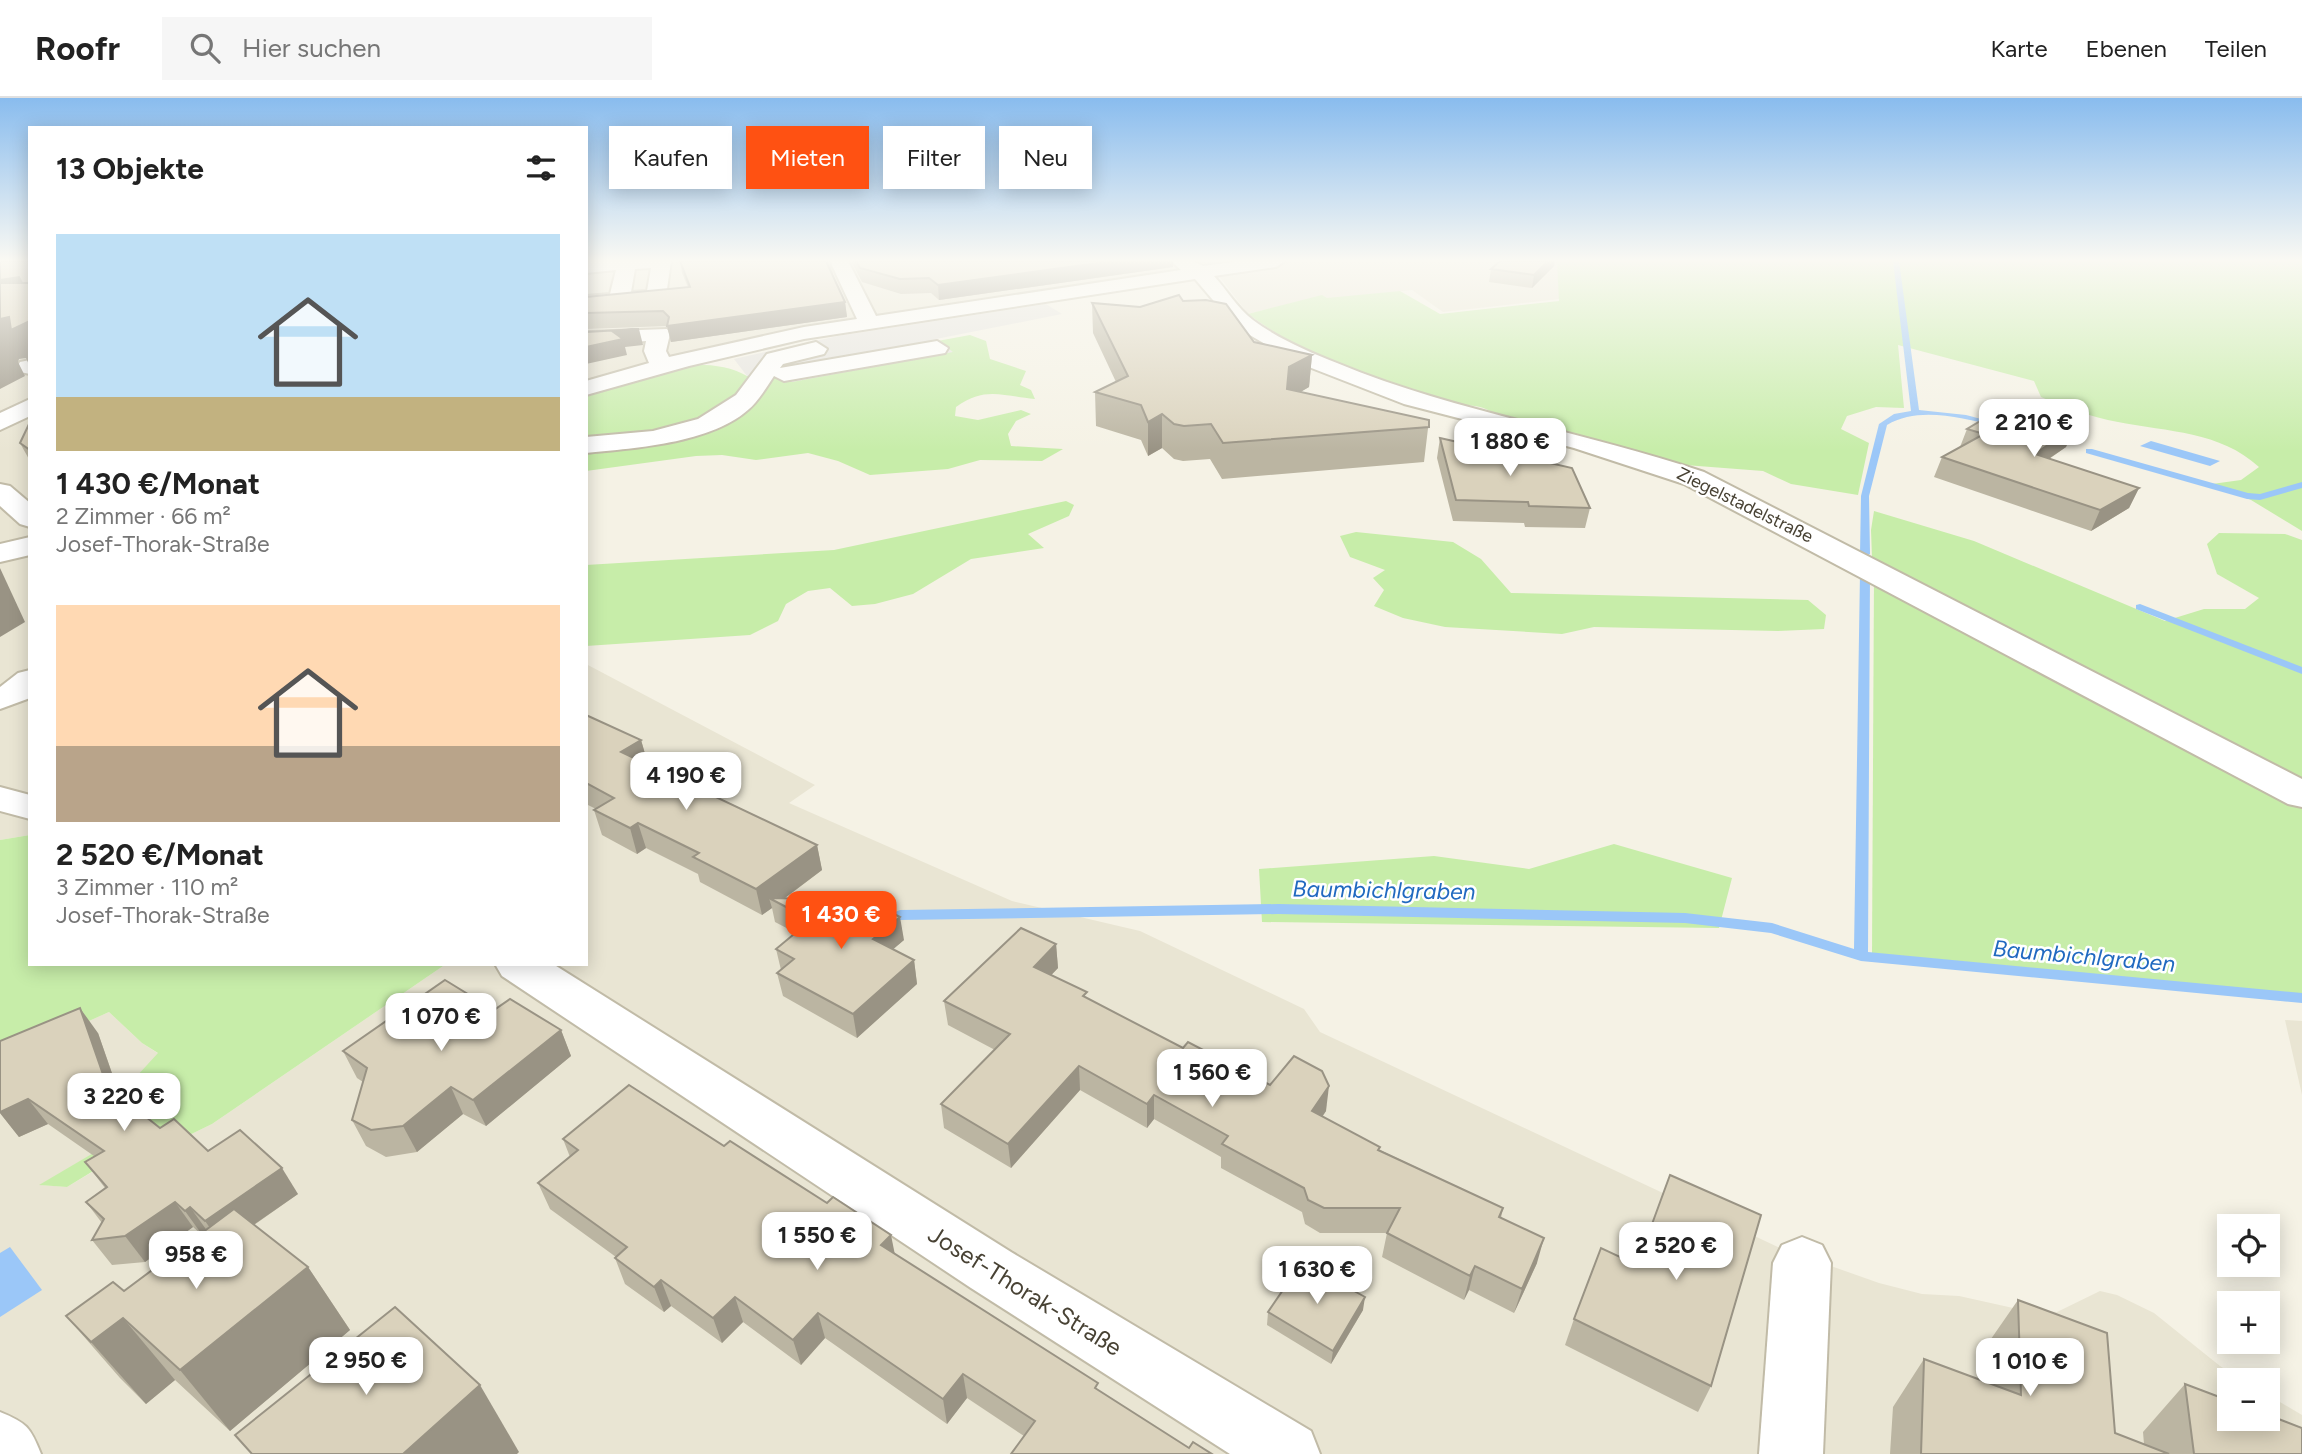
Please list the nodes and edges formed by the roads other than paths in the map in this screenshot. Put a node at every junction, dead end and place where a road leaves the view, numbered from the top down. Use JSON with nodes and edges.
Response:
{"nodes":[{"id":1,"x":850,"y":324,"type":"edge"},
{"id":2,"x":959,"y":324,"type":"edge"},
{"id":3,"x":1246,"y":324,"type":"edge"},
{"id":4,"x":588,"y":339,"type":"edge"},
{"id":5,"x":937,"y":348,"type":"dead end"},
{"id":6,"x":662,"y":366,"type":"junction"},
{"id":7,"x":765,"y":374,"type":"junction"},
{"id":8,"x":588,"y":387,"type":"edge"},
{"id":9,"x":588,"y":445,"type":"edge"},
{"id":10,"x":0,"y":492,"type":"edge"},
{"id":11,"x":28,"y":516,"type":"edge"},
{"id":12,"x":28,"y":547,"type":"edge"},
{"id":13,"x":0,"y":554,"type":"edge"},
{"id":14,"x":2302,"y":795,"type":"edge"},
{"id":15,"x":0,"y":799,"type":"edge"},
{"id":16,"x":28,"y":806,"type":"edge"},
{"id":17,"x":521,"y":966,"type":"edge"},
{"id":18,"x":1802,"y":1263,"type":"dead end"},
{"id":19,"x":0,"y":1444,"type":"edge"},
{"id":20,"x":9,"y":1454,"type":"edge"},
{"id":21,"x":1288,"y":1454,"type":"edge"},
{"id":22,"x":1791,"y":1454,"type":"edge"}],
"edges":[{"from":1,"to":6,"type":"street"},
{"from":2,"to":7,"type":"street"},
{"from":3,"to":14,"type":"street","name":"Ziegelstadelstraße"},
{"from":4,"to":6,"type":"street"},
{"from":5,"to":7,"type":"street"},
{"from":6,"to":8,"type":"street"},
{"from":7,"to":9,"type":"street"},
{"from":10,"to":11,"type":"street"},
{"from":12,"to":13,"type":"street"},
{"from":15,"to":16,"type":"street"},
{"from":17,"to":21,"type":"street","name":"Josef-Thorak-Straße"},
{"from":18,"to":22,"type":"street"},
{"from":19,"to":20,"type":"street"}]}
